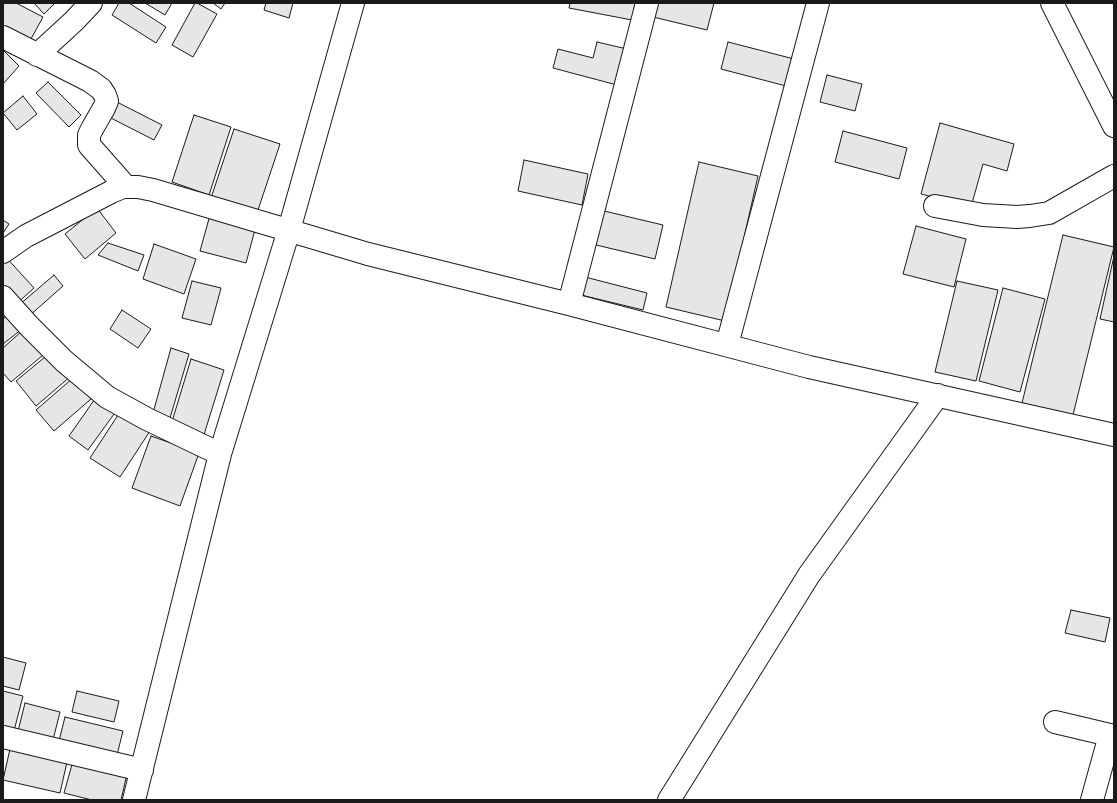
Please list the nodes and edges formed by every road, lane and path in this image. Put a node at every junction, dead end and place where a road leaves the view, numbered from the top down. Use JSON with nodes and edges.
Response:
{"nodes":[{"id":1,"x":91,"y":3,"type":"edge"},
{"id":2,"x":353,"y":3,"type":"edge"},
{"id":3,"x":647,"y":3,"type":"edge"},
{"id":4,"x":818,"y":3,"type":"edge"},
{"id":5,"x":1052,"y":3,"type":"edge"},
{"id":6,"x":3,"y":37,"type":"edge"},
{"id":7,"x":37,"y":55,"type":"junction"},
{"id":8,"x":1114,"y":126,"type":"edge"},
{"id":9,"x":1114,"y":176,"type":"edge"},
{"id":10,"x":126,"y":187,"type":"junction"},
{"id":11,"x":935,"y":206,"type":"dead end"},
{"id":12,"x":289,"y":230,"type":"junction"},
{"id":13,"x":3,"y":252,"type":"edge"},
{"id":14,"x":3,"y":297,"type":"edge"},
{"id":15,"x":569,"y":304,"type":"junction"},
{"id":16,"x":727,"y":345,"type":"junction"},
{"id":17,"x":938,"y":395,"type":"junction"},
{"id":18,"x":1114,"y":434,"type":"edge"},
{"id":19,"x":220,"y":454,"type":"junction"},
{"id":20,"x":1055,"y":722,"type":"dead end"},
{"id":21,"x":1112,"y":735,"type":"edge"},
{"id":22,"x":3,"y":737,"type":"edge"},
{"id":23,"x":142,"y":770,"type":"junction"},
{"id":24,"x":134,"y":800,"type":"edge"},
{"id":25,"x":669,"y":800,"type":"edge"},
{"id":26,"x":1092,"y":800,"type":"edge"}],
"edges":[{"from":1,"to":7,"type":"street"},
{"from":2,"to":12,"type":"street"},
{"from":3,"to":15,"type":"street"},
{"from":4,"to":16,"type":"street"},
{"from":5,"to":8,"type":"street"},
{"from":6,"to":7,"type":"street"},
{"from":7,"to":10,"type":"street"},
{"from":9,"to":11,"type":"street"},
{"from":10,"to":12,"type":"street"},
{"from":10,"to":13,"type":"street"},
{"from":12,"to":15,"type":"street"},
{"from":12,"to":19,"type":"street"},
{"from":14,"to":19,"type":"street"},
{"from":15,"to":16,"type":"street"},
{"from":16,"to":17,"type":"street"},
{"from":17,"to":18,"type":"street"},
{"from":17,"to":25,"type":"street"},
{"from":19,"to":23,"type":"street"},
{"from":20,"to":21,"type":"street"},
{"from":21,"to":26,"type":"street"},
{"from":22,"to":23,"type":"street"},
{"from":23,"to":24,"type":"street"}]}
